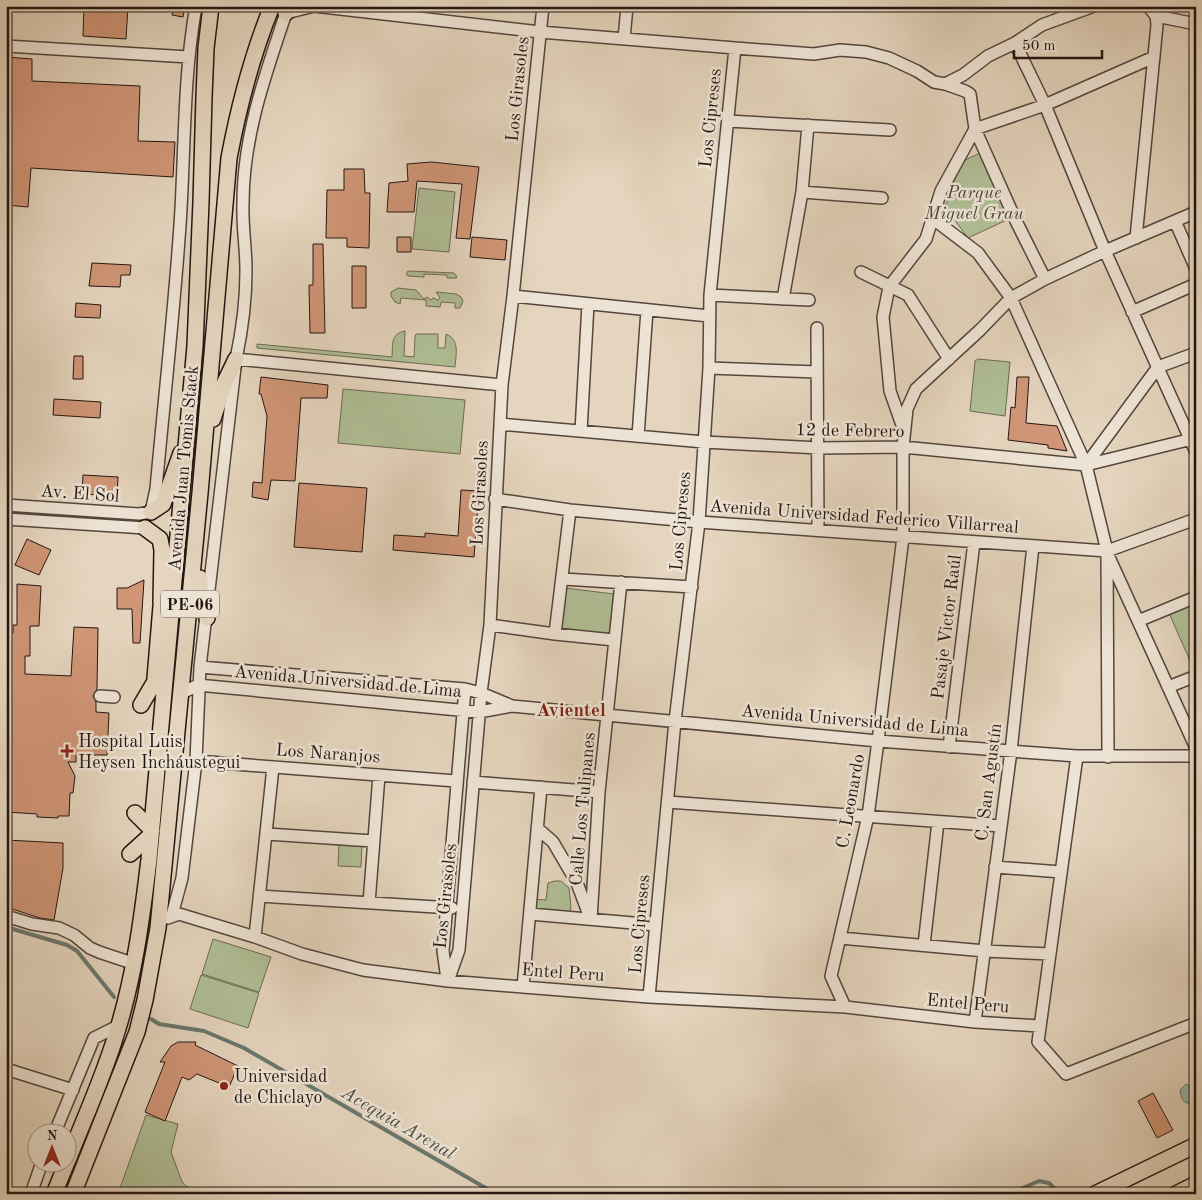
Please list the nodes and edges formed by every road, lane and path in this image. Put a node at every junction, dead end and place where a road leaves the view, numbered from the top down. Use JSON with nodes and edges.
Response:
{"nodes":[{"id":1,"x":196,"y":6,"type":"edge"},
{"id":2,"x":211,"y":6,"type":"edge"},
{"id":3,"x":272,"y":6,"type":"edge"},
{"id":4,"x":314,"y":6,"type":"edge"},
{"id":5,"x":543,"y":6,"type":"edge"},
{"id":6,"x":627,"y":6,"type":"edge"},
{"id":7,"x":1094,"y":6,"type":"edge"},
{"id":8,"x":1148,"y":6,"type":"edge"},
{"id":9,"x":288,"y":10,"type":"edge"},
{"id":10,"x":413,"y":11,"type":"edge"},
{"id":11,"x":1158,"y":11,"type":"edge"},
{"id":12,"x":1196,"y":24,"type":"edge"},
{"id":13,"x":540,"y":32,"type":"junction"},
{"id":14,"x":624,"y":39,"type":"junction"},
{"id":15,"x":1015,"y":43,"type":"junction"},
{"id":16,"x":6,"y":46,"type":"edge"},
{"id":17,"x":735,"y":48,"type":"junction"},
{"id":18,"x":189,"y":57,"type":"junction"},
{"id":19,"x":1154,"y":57,"type":"junction"},
{"id":20,"x":946,"y":84,"type":"junction"},
{"id":21,"x":1045,"y":105,"type":"junction"},
{"id":22,"x":728,"y":121,"type":"junction"},
{"id":23,"x":808,"y":125,"type":"junction"},
{"id":24,"x":975,"y":129,"type":"junction"},
{"id":25,"x":890,"y":130,"type":"dead end"},
{"id":26,"x":802,"y":192,"type":"junction"},
{"id":27,"x":882,"y":198,"type":"dead end"},
{"id":28,"x":1196,"y":212,"type":"edge"},
{"id":29,"x":932,"y":218,"type":"junction"},
{"id":30,"x":1175,"y":221,"type":"junction"},
{"id":31,"x":1136,"y":238,"type":"junction"},
{"id":32,"x":1105,"y":251,"type":"junction"},
{"id":33,"x":1196,"y":269,"type":"edge"},
{"id":34,"x":861,"y":272,"type":"dead end"},
{"id":35,"x":1045,"y":279,"type":"junction"},
{"id":36,"x":1196,"y":284,"type":"edge"},
{"id":37,"x":889,"y":287,"type":"junction"},
{"id":38,"x":710,"y":295,"type":"junction"},
{"id":39,"x":513,"y":296,"type":"junction"},
{"id":40,"x":1012,"y":298,"type":"junction"},
{"id":41,"x":783,"y":299,"type":"junction"},
{"id":42,"x":809,"y":300,"type":"dead end"},
{"id":43,"x":588,"y":304,"type":"junction"},
{"id":44,"x":647,"y":310,"type":"junction"},
{"id":45,"x":1132,"y":312,"type":"junction"},
{"id":46,"x":709,"y":316,"type":"junction"},
{"id":47,"x":818,"y":328,"type":"dead end"},
{"id":48,"x":1196,"y":354,"type":"edge"},
{"id":49,"x":236,"y":359,"type":"junction"},
{"id":50,"x":948,"y":359,"type":"junction"},
{"id":51,"x":1158,"y":367,"type":"junction"},
{"id":52,"x":709,"y":368,"type":"junction"},
{"id":53,"x":817,"y":372,"type":"junction"},
{"id":54,"x":502,"y":385,"type":"junction"},
{"id":55,"x":500,"y":424,"type":"junction"},
{"id":56,"x":582,"y":431,"type":"junction"},
{"id":57,"x":905,"y":432,"type":"junction"},
{"id":58,"x":638,"y":436,"type":"junction"},
{"id":59,"x":1193,"y":439,"type":"edge"},
{"id":60,"x":704,"y":442,"type":"junction"},
{"id":61,"x":186,"y":443,"type":"junction"},
{"id":62,"x":904,"y":447,"type":"junction"},
{"id":63,"x":819,"y":448,"type":"junction"},
{"id":64,"x":1196,"y":452,"type":"edge"},
{"id":65,"x":203,"y":459,"type":"junction"},
{"id":66,"x":1086,"y":465,"type":"junction"},
{"id":67,"x":200,"y":493,"type":"junction"},
{"id":68,"x":496,"y":499,"type":"junction"},
{"id":69,"x":6,"y":505,"type":"edge"},
{"id":70,"x":570,"y":510,"type":"junction"},
{"id":71,"x":151,"y":512,"type":"junction"},
{"id":72,"x":6,"y":519,"type":"edge"},
{"id":73,"x":1196,"y":519,"type":"edge"},
{"id":74,"x":699,"y":522,"type":"junction"},
{"id":75,"x":145,"y":528,"type":"joint"},
{"id":76,"x":818,"y":530,"type":"junction"},
{"id":77,"x":903,"y":537,"type":"junction"},
{"id":78,"x":974,"y":542,"type":"junction"},
{"id":79,"x":1033,"y":546,"type":"junction"},
{"id":80,"x":1107,"y":551,"type":"junction"},
{"id":81,"x":563,"y":579,"type":"junction"},
{"id":82,"x":620,"y":582,"type":"junction"},
{"id":83,"x":692,"y":587,"type":"junction"},
{"id":84,"x":1196,"y":597,"type":"edge"},
{"id":85,"x":161,"y":602,"type":"junction"},
{"id":86,"x":207,"y":618,"type":"junction"},
{"id":87,"x":1138,"y":621,"type":"junction"},
{"id":88,"x":490,"y":624,"type":"junction"},
{"id":89,"x":170,"y":626,"type":"junction"},
{"id":90,"x":556,"y":634,"type":"junction"},
{"id":91,"x":614,"y":640,"type":"junction"},
{"id":92,"x":167,"y":661,"type":"junction"},
{"id":93,"x":200,"y":667,"type":"junction"},
{"id":94,"x":1196,"y":676,"type":"edge"},
{"id":95,"x":155,"y":680,"type":"junction"},
{"id":96,"x":198,"y":685,"type":"junction"},
{"id":97,"x":1168,"y":687,"type":"junction"},
{"id":98,"x":466,"y":689,"type":"junction"},
{"id":99,"x":481,"y":692,"type":"junction"},
{"id":100,"x":182,"y":693,"type":"junction"},
{"id":101,"x":100,"y":696,"type":"dead end"},
{"id":102,"x":114,"y":697,"type":"dead end"},
{"id":103,"x":141,"y":704,"type":"dead end"},
{"id":104,"x":512,"y":706,"type":"junction"},
{"id":105,"x":464,"y":710,"type":"junction"},
{"id":106,"x":479,"y":712,"type":"junction"},
{"id":107,"x":608,"y":714,"type":"junction"},
{"id":108,"x":675,"y":721,"type":"junction"},
{"id":109,"x":878,"y":741,"type":"junction"},
{"id":110,"x":948,"y":746,"type":"junction"},
{"id":111,"x":1196,"y":748,"type":"edge"},
{"id":112,"x":1010,"y":751,"type":"junction"},
{"id":113,"x":1077,"y":756,"type":"junction"},
{"id":114,"x":1196,"y":756,"type":"edge"},
{"id":115,"x":1108,"y":757,"type":"junction"},
{"id":116,"x":196,"y":761,"type":"junction"},
{"id":117,"x":273,"y":767,"type":"junction"},
{"id":118,"x":378,"y":775,"type":"junction"},
{"id":119,"x":456,"y":781,"type":"junction"},
{"id":120,"x":473,"y":782,"type":"junction"},
{"id":121,"x":541,"y":787,"type":"junction"},
{"id":122,"x":600,"y":792,"type":"junction"},
{"id":123,"x":668,"y":802,"type":"junction"},
{"id":124,"x":135,"y":813,"type":"dead end"},
{"id":125,"x":868,"y":816,"type":"junction"},
{"id":126,"x":938,"y":822,"type":"junction"},
{"id":127,"x":1001,"y":826,"type":"junction"},
{"id":128,"x":538,"y":828,"type":"junction"},
{"id":129,"x":152,"y":833,"type":"junction"},
{"id":130,"x":267,"y":834,"type":"junction"},
{"id":131,"x":374,"y":841,"type":"junction"},
{"id":132,"x":130,"y":854,"type":"dead end"},
{"id":133,"x":995,"y":867,"type":"junction"},
{"id":134,"x":1062,"y":872,"type":"junction"},
{"id":135,"x":260,"y":896,"type":"junction"},
{"id":136,"x":369,"y":903,"type":"junction"},
{"id":137,"x":446,"y":907,"type":"junction"},
{"id":138,"x":462,"y":909,"type":"junction"},
{"id":139,"x":530,"y":914,"type":"junction"},
{"id":140,"x":172,"y":915,"type":"junction"},
{"id":141,"x":6,"y":916,"type":"edge"},
{"id":142,"x":590,"y":919,"type":"junction"},
{"id":143,"x":656,"y":925,"type":"junction"},
{"id":144,"x":158,"y":928,"type":"junction"},
{"id":145,"x":255,"y":937,"type":"junction"},
{"id":146,"x":840,"y":938,"type":"junction"},
{"id":147,"x":924,"y":946,"type":"junction"},
{"id":148,"x":985,"y":950,"type":"junction"},
{"id":149,"x":1050,"y":954,"type":"junction"},
{"id":150,"x":134,"y":964,"type":"junction"},
{"id":151,"x":448,"y":980,"type":"junction"},
{"id":152,"x":523,"y":987,"type":"junction"},
{"id":153,"x":649,"y":997,"type":"junction"},
{"id":154,"x":845,"y":1007,"type":"junction"},
{"id":155,"x":976,"y":1022,"type":"junction"},
{"id":156,"x":1196,"y":1023,"type":"edge"},
{"id":157,"x":118,"y":1026,"type":"junction"},
{"id":158,"x":1039,"y":1026,"type":"junction"},
{"id":159,"x":6,"y":1069,"type":"edge"},
{"id":160,"x":73,"y":1090,"type":"junction"},
{"id":161,"x":59,"y":1122,"type":"edge"},
{"id":162,"x":78,"y":1135,"type":"edge"},
{"id":163,"x":96,"y":1138,"type":"junction"},
{"id":164,"x":1196,"y":1144,"type":"edge"},
{"id":165,"x":39,"y":1172,"type":"edge"},
{"id":166,"x":63,"y":1172,"type":"edge"},
{"id":167,"x":1196,"y":1184,"type":"edge"},
{"id":168,"x":31,"y":1194,"type":"edge"},
{"id":169,"x":54,"y":1194,"type":"edge"},
{"id":170,"x":73,"y":1194,"type":"edge"},
{"id":171,"x":84,"y":1194,"type":"edge"},
{"id":172,"x":1095,"y":1194,"type":"edge"},
{"id":173,"x":1176,"y":1194,"type":"edge"}],
"edges":[{"from":1,"to":18,"type":"street","name":"Avenida Juan Tomis Stack"},
{"from":2,"to":61,"type":"main road","name":"Avenida Juan Tomis Stack","number":"PE-06"},
{"from":3,"to":65,"type":"main road","name":"Avenida Juan Tomis Stack","number":"PE-06"},
{"from":4,"to":9,"type":"street"},
{"from":4,"to":10,"type":"street"},
{"from":5,"to":13,"type":"street","name":"Los Girasoles"},
{"from":6,"to":14,"type":"street"},
{"from":7,"to":15,"type":"street"},
{"from":8,"to":11,"type":"street"},
{"from":9,"to":49,"type":"street"},
{"from":10,"to":13,"type":"street"},
{"from":11,"to":12,"type":"street"},
{"from":11,"to":19,"type":"street"},
{"from":13,"to":14,"type":"street"},
{"from":13,"to":39,"type":"street","name":"Los Girasoles"},
{"from":14,"to":17,"type":"street"},
{"from":15,"to":20,"type":"street"},
{"from":15,"to":21,"type":"street"},
{"from":16,"to":18,"type":"street"},
{"from":17,"to":20,"type":"street"},
{"from":17,"to":22,"type":"street","name":"Los Cipreses"},
{"from":18,"to":71,"type":"street","name":"Avenida Juan Tomis Stack"},
{"from":19,"to":21,"type":"street"},
{"from":19,"to":31,"type":"street"},
{"from":20,"to":24,"type":"street"},
{"from":21,"to":24,"type":"street"},
{"from":21,"to":32,"type":"street"},
{"from":22,"to":23,"type":"street"},
{"from":22,"to":38,"type":"street","name":"Los Cipreses"},
{"from":23,"to":25,"type":"street"},
{"from":23,"to":26,"type":"street"},
{"from":24,"to":29,"type":"street"},
{"from":24,"to":35,"type":"street"},
{"from":26,"to":27,"type":"street"},
{"from":26,"to":41,"type":"street"},
{"from":28,"to":30,"type":"street","name":"C. Leonardo"},
{"from":29,"to":37,"type":"street"},
{"from":29,"to":40,"type":"street"},
{"from":30,"to":31,"type":"street","name":"C. Leonardo"},
{"from":30,"to":33,"type":"street"},
{"from":31,"to":32,"type":"street","name":"C. Leonardo"},
{"from":32,"to":35,"type":"street","name":"C. Leonardo"},
{"from":32,"to":45,"type":"street"},
{"from":34,"to":37,"type":"street"},
{"from":35,"to":40,"type":"street","name":"C. Leonardo"},
{"from":36,"to":45,"type":"street"},
{"from":37,"to":50,"type":"street"},
{"from":37,"to":57,"type":"street"},
{"from":38,"to":41,"type":"street"},
{"from":38,"to":46,"type":"street","name":"Los Cipreses"},
{"from":39,"to":43,"type":"street"},
{"from":39,"to":54,"type":"street","name":"Los Girasoles"},
{"from":40,"to":50,"type":"street","name":"C. Leonardo"},
{"from":40,"to":66,"type":"street"},
{"from":41,"to":42,"type":"street"},
{"from":43,"to":44,"type":"street"},
{"from":43,"to":56,"type":"street"},
{"from":44,"to":46,"type":"street"},
{"from":44,"to":58,"type":"street"},
{"from":45,"to":51,"type":"street"},
{"from":46,"to":52,"type":"street","name":"Los Cipreses"},
{"from":47,"to":53,"type":"street"},
{"from":48,"to":51,"type":"street"},
{"from":49,"to":54,"type":"street"},
{"from":49,"to":65,"type":"main road"},
{"from":49,"to":86,"type":"street"},
{"from":50,"to":57,"type":"street","name":"C. Leonardo"},
{"from":51,"to":59,"type":"street"},
{"from":51,"to":66,"type":"street"},
{"from":52,"to":53,"type":"street"},
{"from":52,"to":60,"type":"street","name":"Los Cipreses"},
{"from":53,"to":63,"type":"street"},
{"from":54,"to":55,"type":"street","name":"Los Girasoles"},
{"from":55,"to":56,"type":"street","name":"12 de Febrero"},
{"from":55,"to":68,"type":"street","name":"Los Girasoles"},
{"from":56,"to":58,"type":"street","name":"12 de Febrero"},
{"from":57,"to":62,"type":"street","name":"C. Leonardo"},
{"from":58,"to":60,"type":"street","name":"12 de Febrero"},
{"from":59,"to":64,"type":"street"},
{"from":59,"to":66,"type":"street","name":"12 de Febrero"},
{"from":60,"to":63,"type":"street","name":"12 de Febrero"},
{"from":60,"to":74,"type":"street","name":"Los Cipreses"},
{"from":61,"to":71,"type":"main road"},
{"from":61,"to":89,"type":"main road","name":"Avenida Juan Tomis Stack","number":"PE-06"},
{"from":62,"to":63,"type":"street","name":"12 de Febrero"},
{"from":62,"to":66,"type":"street","name":"12 de Febrero"},
{"from":62,"to":77,"type":"street","name":"C. Leonardo"},
{"from":63,"to":76,"type":"street"},
{"from":65,"to":67,"type":"main road","name":"Avenida Juan Tomis Stack","number":"PE-06"},
{"from":66,"to":80,"type":"street"},
{"from":67,"to":86,"type":"main road"},
{"from":67,"to":100,"type":"main road","name":"Avenida Juan Tomis Stack","number":"PE-06"},
{"from":68,"to":70,"type":"street","name":"Avenida Universidad Federico Villarreal"},
{"from":68,"to":88,"type":"street","name":"Los Girasoles"},
{"from":69,"to":71,"type":"street","name":"Av. El Sol"},
{"from":70,"to":74,"type":"street","name":"Avenida Universidad Federico Villarreal"},
{"from":70,"to":81,"type":"street"},
{"from":72,"to":75,"type":"street","name":"Av. El Sol"},
{"from":73,"to":80,"type":"street","name":"Avenida Universidad Federico Villarreal"},
{"from":74,"to":76,"type":"street","name":"Avenida Universidad Federico Villarreal"},
{"from":74,"to":83,"type":"street","name":"Los Cipreses"},
{"from":75,"to":85,"type":"main road"},
{"from":76,"to":77,"type":"street","name":"Avenida Universidad Federico Villarreal"},
{"from":77,"to":78,"type":"street","name":"Avenida Universidad Federico Villarreal"},
{"from":77,"to":109,"type":"street","name":"C. Leonardo"},
{"from":78,"to":79,"type":"street","name":"Avenida Universidad Federico Villarreal"},
{"from":78,"to":110,"type":"street","name":"Pasaje Victor Raúl"},
{"from":79,"to":80,"type":"street","name":"Avenida Universidad Federico Villarreal"},
{"from":79,"to":112,"type":"street","name":"C. San Agustín"},
{"from":80,"to":87,"type":"street"},
{"from":80,"to":115,"type":"street"},
{"from":81,"to":82,"type":"street"},
{"from":81,"to":90,"type":"street"},
{"from":82,"to":83,"type":"street"},
{"from":82,"to":91,"type":"street","name":"Calle Los Tulipanes"},
{"from":83,"to":108,"type":"street","name":"Los Cipreses"},
{"from":84,"to":87,"type":"street"},
{"from":85,"to":89,"type":"main road"},
{"from":85,"to":95,"type":"main road"},
{"from":86,"to":93,"type":"street"},
{"from":87,"to":97,"type":"street"},
{"from":88,"to":90,"type":"street"},
{"from":88,"to":99,"type":"street","name":"Los Girasoles"},
{"from":89,"to":92,"type":"main road","name":"Avenida Juan Tomis Stack","number":"PE-06"},
{"from":90,"to":91,"type":"street"},
{"from":91,"to":107,"type":"street","name":"Calle Los Tulipanes"},
{"from":92,"to":95,"type":"main road"},
{"from":92,"to":129,"type":"main road","name":"Avenida Juan Tomis Stack","number":"PE-06"},
{"from":93,"to":96,"type":"street"},
{"from":93,"to":98,"type":"street","name":"Avenida Universidad de Lima"},
{"from":94,"to":97,"type":"street"},
{"from":95,"to":103,"type":"main road"},
{"from":96,"to":100,"type":"street"},
{"from":96,"to":105,"type":"street","name":"Avenida Universidad de Lima"},
{"from":96,"to":116,"type":"street"},
{"from":97,"to":111,"type":"street"},
{"from":98,"to":99,"type":"street","name":"Avenida Universidad de Lima"},
{"from":98,"to":105,"type":"street"},
{"from":99,"to":104,"type":"street","name":"Avenida Universidad de Lima"},
{"from":99,"to":106,"type":"street","name":"Los Girasoles"},
{"from":100,"to":144,"type":"main road","name":"Avenida Juan Tomis Stack","number":"PE-06"},
{"from":101,"to":102,"type":"street"},
{"from":104,"to":106,"type":"street","name":"Avenida Universidad de Lima"},
{"from":104,"to":107,"type":"street","name":"Avenida Universidad de Lima"},
{"from":105,"to":106,"type":"street","name":"Avenida Universidad de Lima"},
{"from":105,"to":119,"type":"street"},
{"from":106,"to":120,"type":"street","name":"Los Girasoles"},
{"from":107,"to":108,"type":"street","name":"Avenida Universidad de Lima"},
{"from":107,"to":122,"type":"street","name":"Calle Los Tulipanes"},
{"from":108,"to":109,"type":"street","name":"Avenida Universidad de Lima"},
{"from":108,"to":123,"type":"street","name":"Los Cipreses"},
{"from":109,"to":110,"type":"street","name":"Avenida Universidad de Lima"},
{"from":109,"to":125,"type":"street","name":"C. Leonardo"},
{"from":110,"to":112,"type":"street","name":"Avenida Universidad de Lima"},
{"from":112,"to":113,"type":"street","name":"Avenida Universidad de Lima"},
{"from":112,"to":127,"type":"street","name":"C. San Agustín"},
{"from":113,"to":115,"type":"street","name":"Avenida Universidad de Lima"},
{"from":113,"to":134,"type":"street"},
{"from":114,"to":115,"type":"street","name":"Avenida Universidad de Lima"},
{"from":116,"to":117,"type":"street","name":"Los Naranjos"},
{"from":116,"to":140,"type":"street"},
{"from":117,"to":118,"type":"street","name":"Los Naranjos"},
{"from":117,"to":130,"type":"street"},
{"from":118,"to":119,"type":"street","name":"Los Naranjos"},
{"from":118,"to":131,"type":"street"},
{"from":119,"to":137,"type":"street"},
{"from":120,"to":121,"type":"street"},
{"from":120,"to":138,"type":"street","name":"Los Girasoles"},
{"from":121,"to":122,"type":"street"},
{"from":121,"to":128,"type":"street"},
{"from":122,"to":142,"type":"street","name":"Calle Los Tulipanes"},
{"from":123,"to":125,"type":"street"},
{"from":123,"to":143,"type":"street","name":"Los Cipreses"},
{"from":124,"to":129,"type":"main road"},
{"from":125,"to":126,"type":"street"},
{"from":125,"to":146,"type":"street","name":"C. Leonardo"},
{"from":126,"to":127,"type":"street"},
{"from":126,"to":147,"type":"street"},
{"from":127,"to":133,"type":"street","name":"C. San Agustín"},
{"from":128,"to":139,"type":"street"},
{"from":128,"to":142,"type":"street"},
{"from":129,"to":132,"type":"main road"},
{"from":129,"to":150,"type":"main road","name":"Avenida Juan Tomis Stack","number":"PE-06"},
{"from":130,"to":131,"type":"street"},
{"from":130,"to":135,"type":"street"},
{"from":131,"to":136,"type":"street"},
{"from":133,"to":134,"type":"street"},
{"from":133,"to":148,"type":"street","name":"C. San Agustín"},
{"from":134,"to":149,"type":"street"},
{"from":135,"to":136,"type":"street"},
{"from":135,"to":145,"type":"street"},
{"from":136,"to":137,"type":"street"},
{"from":137,"to":138,"type":"street"},
{"from":137,"to":151,"type":"street"},
{"from":138,"to":151,"type":"street","name":"Los Girasoles"},
{"from":139,"to":142,"type":"street"},
{"from":139,"to":152,"type":"street"},
{"from":140,"to":144,"type":"street"},
{"from":140,"to":145,"type":"street","name":"Entel Peru"},
{"from":141,"to":150,"type":"street"},
{"from":142,"to":143,"type":"street"},
{"from":143,"to":153,"type":"street","name":"Los Cipreses"},
{"from":144,"to":163,"type":"main road","name":"Avenida Juan Tomis Stack","number":"PE-06"},
{"from":145,"to":151,"type":"street","name":"Entel Peru"},
{"from":146,"to":147,"type":"street"},
{"from":146,"to":154,"type":"street","name":"C. Leonardo"},
{"from":147,"to":148,"type":"street"},
{"from":148,"to":149,"type":"street"},
{"from":148,"to":155,"type":"street","name":"C. San Agustín"},
{"from":149,"to":158,"type":"street"},
{"from":150,"to":157,"type":"main road","name":"Avenida Juan Tomis Stack","number":"PE-06"},
{"from":151,"to":152,"type":"street","name":"Entel Peru"},
{"from":152,"to":153,"type":"street","name":"Entel Peru"},
{"from":153,"to":154,"type":"street","name":"Entel Peru"},
{"from":154,"to":155,"type":"street","name":"Entel Peru"},
{"from":155,"to":158,"type":"street","name":"Entel Peru"},
{"from":156,"to":158,"type":"street"},
{"from":157,"to":160,"type":"street"},
{"from":157,"to":162,"type":"main road","name":"Avenida Juan Tomis Stack","number":"PE-06"},
{"from":159,"to":160,"type":"street"},
{"from":160,"to":161,"type":"street"},
{"from":163,"to":170,"type":"main road","name":"Avenida Juan Tomis Stack","number":"PE-06"},
{"from":163,"to":171,"type":"main road"},
{"from":164,"to":172,"type":"main road"},
{"from":165,"to":168,"type":"street"},
{"from":166,"to":169,"type":"main road","name":"Avenida Juan Tomis Stack","number":"PE-06"},
{"from":167,"to":173,"type":"main road"}]}
